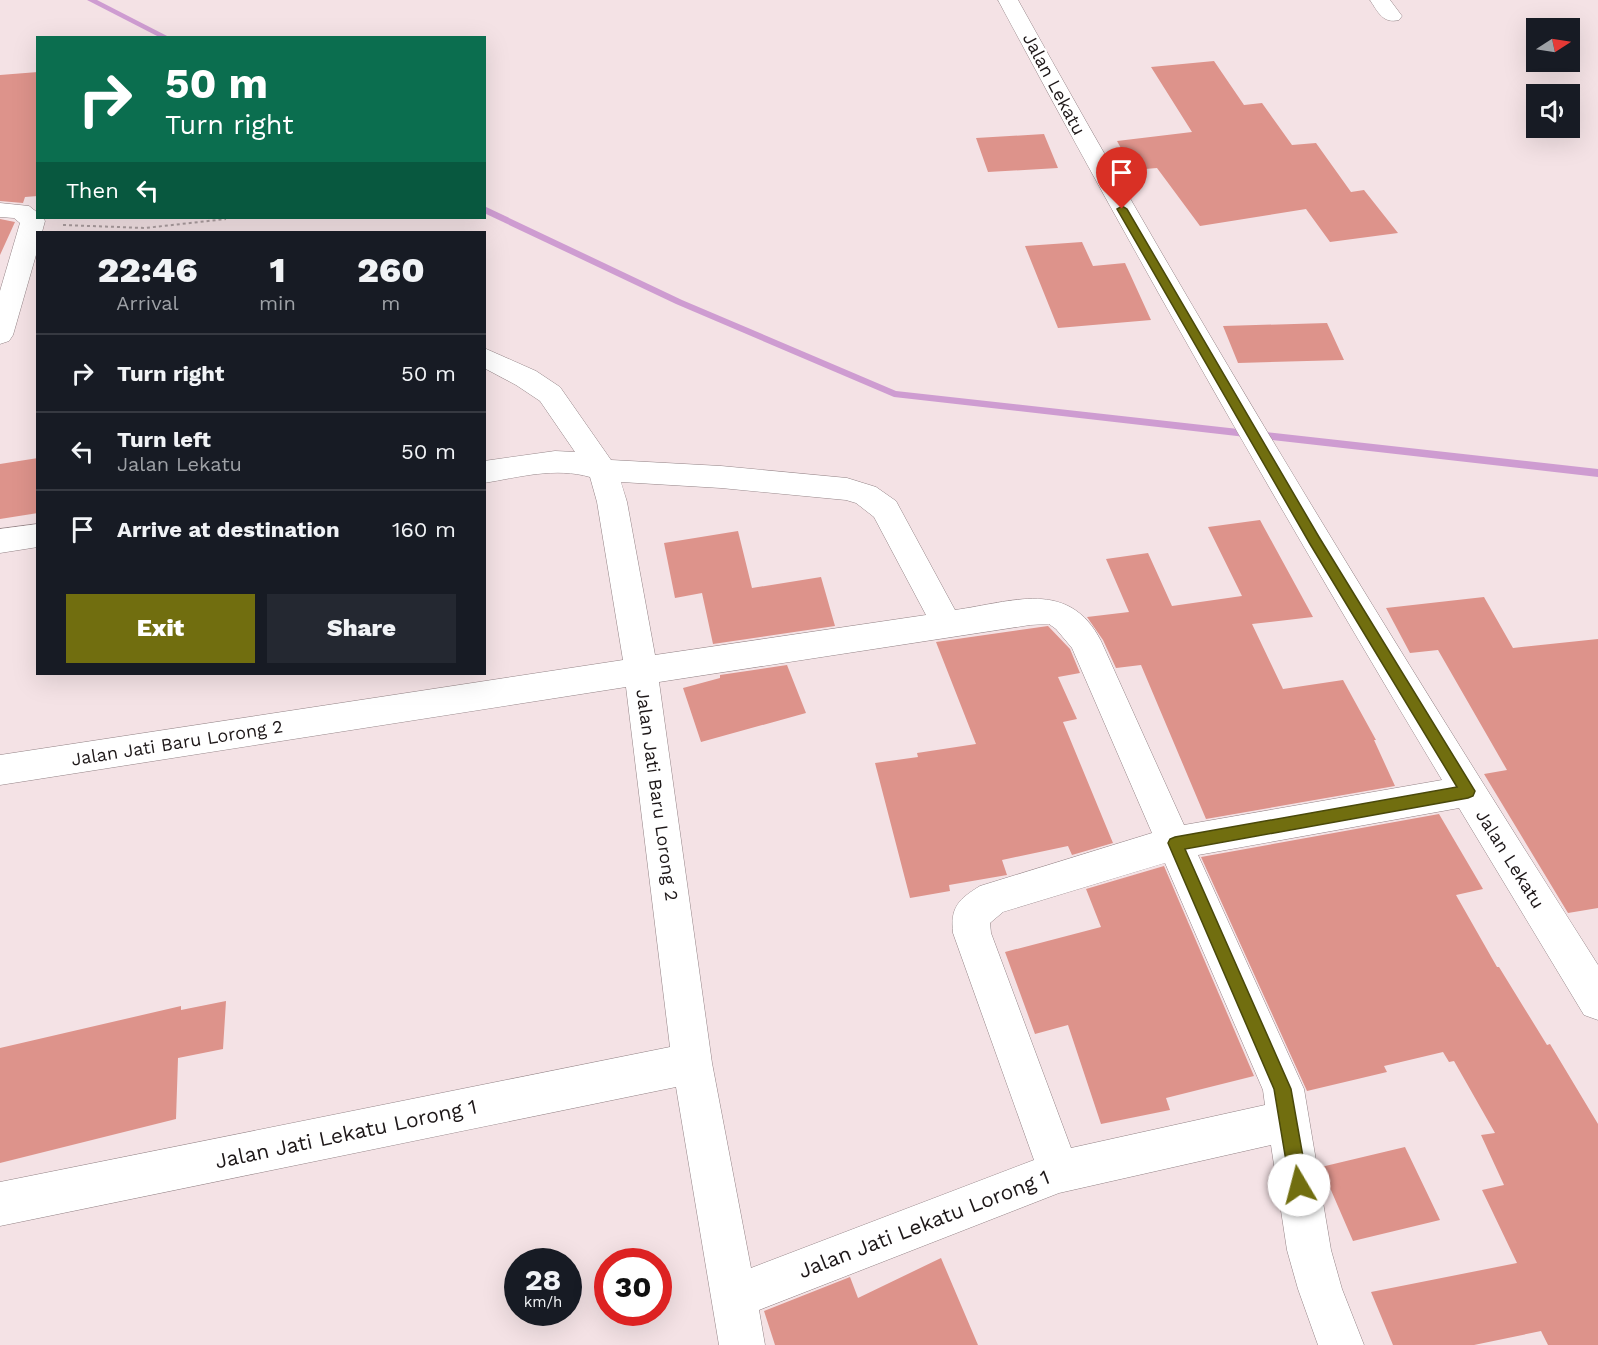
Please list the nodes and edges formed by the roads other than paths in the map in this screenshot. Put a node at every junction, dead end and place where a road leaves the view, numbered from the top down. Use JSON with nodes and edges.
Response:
{"nodes":[{"id":1,"x":1008,"y":0,"type":"edge"},
{"id":2,"x":0,"y":210,"type":"edge"},
{"id":3,"x":2,"y":320,"type":"edge"},
{"id":4,"x":486,"y":358,"type":"edge"},
{"id":5,"x":603,"y":470,"type":"junction"},
{"id":6,"x":486,"y":472,"type":"edge"},
{"id":7,"x":36,"y":535,"type":"edge"},
{"id":8,"x":0,"y":541,"type":"edge"},
{"id":9,"x":947,"y":625,"type":"junction"},
{"id":10,"x":641,"y":671,"type":"junction"},
{"id":11,"x":0,"y":770,"type":"edge"},
{"id":12,"x":1468,"y":791,"type":"junction"},
{"id":13,"x":1175,"y":843,"type":"junction"},
{"id":14,"x":1598,"y":1000,"type":"edge"},
{"id":15,"x":692,"y":1063,"type":"junction"},
{"id":16,"x":1289,"y":1120,"type":"junction"},
{"id":17,"x":1059,"y":1172,"type":"junction"},
{"id":18,"x":0,"y":1204,"type":"edge"},
{"id":19,"x":735,"y":1297,"type":"junction"},
{"id":20,"x":742,"y":1345,"type":"edge"},
{"id":21,"x":1341,"y":1345,"type":"edge"}],
"edges":[{"from":1,"to":12,"type":"street","name":"Jalan Lekatu"},
{"from":2,"to":3,"type":"street"},
{"from":4,"to":5,"type":"street"},
{"from":5,"to":6,"type":"street"},
{"from":5,"to":9,"type":"street"},
{"from":5,"to":10,"type":"street"},
{"from":7,"to":8,"type":"street"},
{"from":9,"to":10,"type":"street"},
{"from":9,"to":13,"type":"street"},
{"from":10,"to":11,"type":"street","name":"Jalan Jati Baru Lorong 2"},
{"from":10,"to":15,"type":"street","name":"Jalan Jati Baru Lorong 2"},
{"from":12,"to":13,"type":"street"},
{"from":12,"to":14,"type":"street","name":"Jalan Lekatu"},
{"from":13,"to":16,"type":"street"},
{"from":13,"to":17,"type":"street","name":"Jalan Jati Lekatu Lorong 1"},
{"from":15,"to":18,"type":"street","name":"Jalan Jati Lekatu Lorong 1"},
{"from":15,"to":19,"type":"street","name":"Jalan Jati Baru Lorong 2"},
{"from":16,"to":17,"type":"street"},
{"from":16,"to":21,"type":"street"},
{"from":17,"to":19,"type":"street","name":"Jalan Jati Lekatu Lorong 1"},
{"from":19,"to":20,"type":"street","name":"Jalan Jati Baru Lorong 2"}]}
